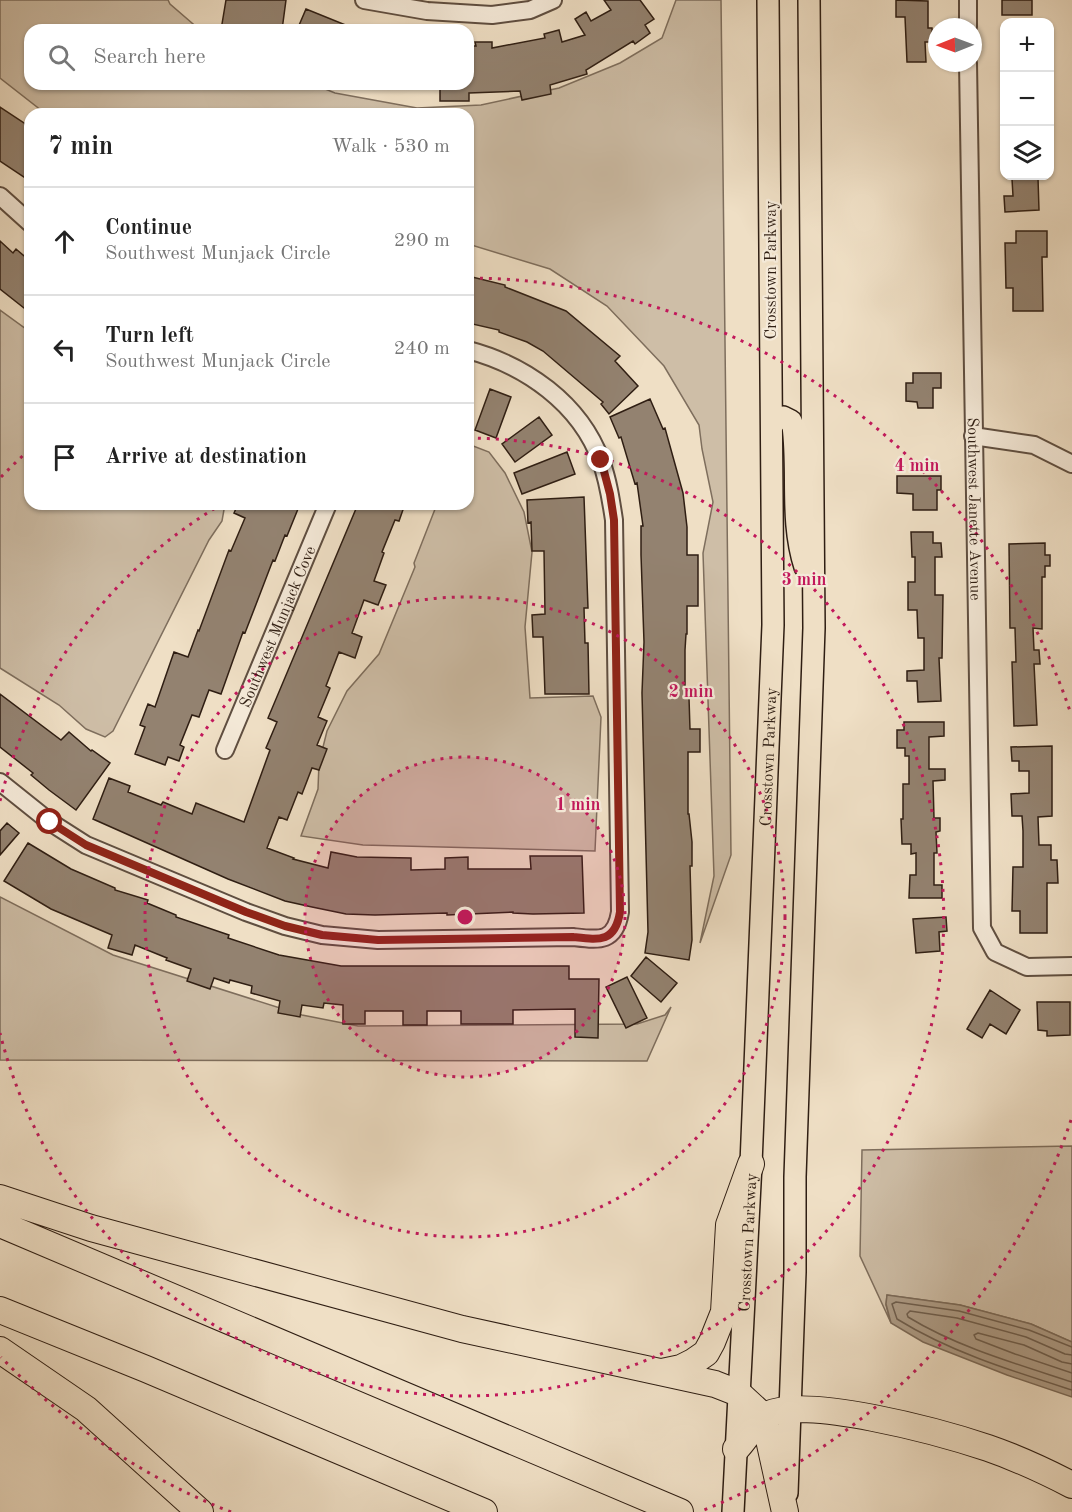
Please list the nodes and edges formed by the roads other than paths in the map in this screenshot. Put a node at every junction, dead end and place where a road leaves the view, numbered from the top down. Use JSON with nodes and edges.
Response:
{"nodes":[{"id":1,"x":364,"y":0,"type":"edge"},
{"id":2,"x":553,"y":0,"type":"edge"},
{"id":3,"x":768,"y":0,"type":"edge"},
{"id":4,"x":809,"y":0,"type":"edge"},
{"id":5,"x":968,"y":0,"type":"edge"},
{"id":6,"x":968,"y":18,"type":"edge"},
{"id":7,"x":968,"y":72,"type":"edge"},
{"id":8,"x":0,"y":196,"type":"edge"},
{"id":9,"x":24,"y":218,"type":"edge"},
{"id":10,"x":474,"y":352,"type":"edge"},
{"id":11,"x":772,"y":426,"type":"junction"},
{"id":12,"x":973,"y":436,"type":"junction"},
{"id":13,"x":1072,"y":464,"type":"edge"},
{"id":14,"x":325,"y":510,"type":"edge"},
{"id":15,"x":813,"y":593,"type":"junction"},
{"id":16,"x":225,"y":750,"type":"dead end"},
{"id":17,"x":0,"y":782,"type":"edge"},
{"id":18,"x":1072,"y":966,"type":"edge"},
{"id":19,"x":751,"y":1164,"type":"junction"},
{"id":20,"x":0,"y":1198,"type":"edge"},
{"id":21,"x":0,"y":1224,"type":"edge"},
{"id":22,"x":0,"y":1310,"type":"edge"},
{"id":23,"x":0,"y":1350,"type":"edge"},
{"id":24,"x":659,"y":1373,"type":"junction"},
{"id":25,"x":738,"y":1393,"type":"junction"},
{"id":26,"x":789,"y":1409,"type":"junction"},
{"id":27,"x":764,"y":1417,"type":"junction"},
{"id":28,"x":736,"y":1449,"type":"junction"},
{"id":29,"x":1072,"y":1485,"type":"edge"},
{"id":30,"x":734,"y":1503,"type":"edge"},
{"id":31,"x":201,"y":1512,"type":"edge"},
{"id":32,"x":484,"y":1512,"type":"edge"},
{"id":33,"x":680,"y":1512,"type":"edge"},
{"id":34,"x":785,"y":1512,"type":"edge"}],
"edges":[{"from":1,"to":2,"type":"street"},
{"from":3,"to":11,"type":"main road","name":"Crosstown Parkway"},
{"from":4,"to":15,"type":"main road"},
{"from":5,"to":6,"type":"street"},
{"from":7,"to":12,"type":"street","name":"Southwest Janette Avenue"},
{"from":8,"to":9,"type":"street"},
{"from":10,"to":17,"type":"street"},
{"from":11,"to":15,"type":"main road"},
{"from":11,"to":19,"type":"main road","name":"Crosstown Parkway"},
{"from":12,"to":13,"type":"street"},
{"from":12,"to":18,"type":"street","name":"Southwest Janette Avenue"},
{"from":14,"to":16,"type":"street","name":"Southwest Munjack Cove"},
{"from":15,"to":26,"type":"main road"},
{"from":19,"to":24,"type":"highway"},
{"from":19,"to":25,"type":"main road","name":"Crosstown Parkway"},
{"from":20,"to":24,"type":"highway"},
{"from":21,"to":33,"type":"highway"},
{"from":22,"to":32,"type":"highway"},
{"from":23,"to":31,"type":"highway"},
{"from":24,"to":25,"type":"highway"},
{"from":25,"to":27,"type":"highway"},
{"from":25,"to":28,"type":"main road","name":"Crosstown Parkway"},
{"from":26,"to":27,"type":"highway"},
{"from":26,"to":29,"type":"highway"},
{"from":26,"to":34,"type":"main road"},
{"from":27,"to":28,"type":"highway"},
{"from":27,"to":34,"type":"highway"},
{"from":28,"to":30,"type":"main road","name":"Crosstown Parkway"}]}
